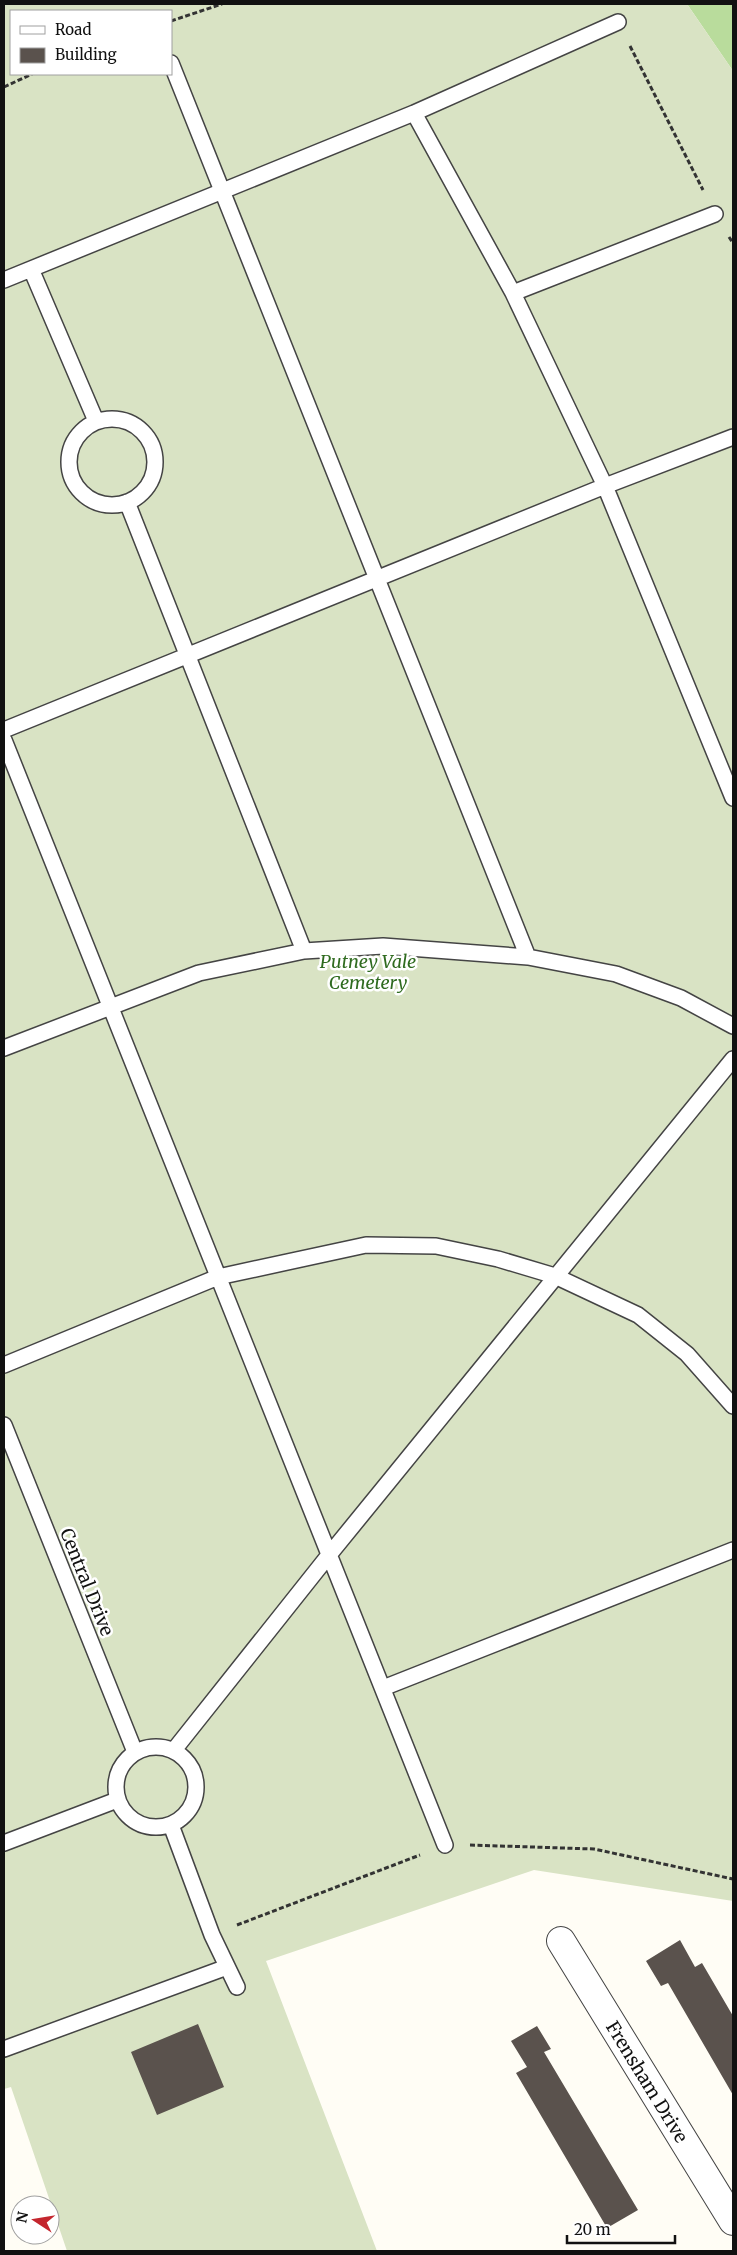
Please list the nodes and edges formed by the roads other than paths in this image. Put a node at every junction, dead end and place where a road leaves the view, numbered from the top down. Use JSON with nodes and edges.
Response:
{"nodes":[{"id":1,"x":618,"y":22,"type":"road end"},
{"id":2,"x":172,"y":65,"type":"edge"},
{"id":3,"x":414,"y":113,"type":"junction"},
{"id":4,"x":223,"y":192,"type":"junction"},
{"id":5,"x":715,"y":214,"type":"road end"},
{"id":6,"x":31,"y":269,"type":"junction"},
{"id":7,"x":4,"y":280,"type":"edge"},
{"id":8,"x":514,"y":294,"type":"junction"},
{"id":9,"x":96,"y":421,"type":"junction"},
{"id":10,"x":733,"y":437,"type":"edge"},
{"id":11,"x":605,"y":486,"type":"junction"},
{"id":12,"x":127,"y":502,"type":"junction"},
{"id":13,"x":377,"y":580,"type":"junction"},
{"id":14,"x":188,"y":655,"type":"junction"},
{"id":15,"x":4,"y":730,"type":"edge"},
{"id":16,"x":4,"y":740,"type":"edge"},
{"id":17,"x":733,"y":798,"type":"edge"},
{"id":18,"x":304,"y":951,"type":"junction"},
{"id":19,"x":528,"y":957,"type":"junction"},
{"id":20,"x":110,"y":1008,"type":"junction"},
{"id":21,"x":733,"y":1026,"type":"edge"},
{"id":22,"x":4,"y":1048,"type":"edge"},
{"id":23,"x":733,"y":1059,"type":"edge"},
{"id":24,"x":555,"y":1276,"type":"junction"},
{"id":25,"x":218,"y":1277,"type":"junction"},
{"id":26,"x":4,"y":1365,"type":"edge"},
{"id":27,"x":733,"y":1406,"type":"edge"},
{"id":28,"x":4,"y":1425,"type":"edge"},
{"id":29,"x":733,"y":1550,"type":"edge"},
{"id":30,"x":329,"y":1555,"type":"junction"},
{"id":31,"x":383,"y":1688,"type":"junction"},
{"id":32,"x":174,"y":1750,"type":"junction"},
{"id":33,"x":135,"y":1752,"type":"junction"},
{"id":34,"x":117,"y":1800,"type":"junction"},
{"id":35,"x":171,"y":1825,"type":"junction"},
{"id":36,"x":4,"y":1843,"type":"edge"},
{"id":37,"x":446,"y":1845,"type":"road end"},
{"id":38,"x":561,"y":1941,"type":"dead end"},
{"id":39,"x":228,"y":1967,"type":"junction"},
{"id":40,"x":237,"y":1987,"type":"dead end"},
{"id":41,"x":4,"y":2049,"type":"edge"},
{"id":42,"x":733,"y":2222,"type":"edge"}],
"edges":[{"from":1,"to":3,"type":"lane"},
{"from":2,"to":4,"type":"lane"},
{"from":3,"to":4,"type":"lane"},
{"from":3,"to":8,"type":"lane"},
{"from":4,"to":6,"type":"lane"},
{"from":4,"to":13,"type":"lane"},
{"from":5,"to":8,"type":"lane"},
{"from":6,"to":7,"type":"lane"},
{"from":6,"to":9,"type":"lane"},
{"from":8,"to":11,"type":"lane"},
{"from":9,"to":12,"type":"lane"},
{"from":9,"to":12,"type":"lane"},
{"from":10,"to":11,"type":"lane"},
{"from":11,"to":13,"type":"lane"},
{"from":11,"to":17,"type":"lane"},
{"from":12,"to":14,"type":"lane"},
{"from":13,"to":14,"type":"lane"},
{"from":13,"to":19,"type":"lane"},
{"from":14,"to":15,"type":"lane"},
{"from":14,"to":18,"type":"lane"},
{"from":16,"to":20,"type":"lane"},
{"from":18,"to":19,"type":"lane"},
{"from":18,"to":20,"type":"lane"},
{"from":19,"to":21,"type":"lane"},
{"from":20,"to":22,"type":"lane"},
{"from":20,"to":25,"type":"lane"},
{"from":23,"to":24,"type":"lane"},
{"from":24,"to":25,"type":"lane"},
{"from":24,"to":27,"type":"lane"},
{"from":24,"to":30,"type":"lane"},
{"from":25,"to":26,"type":"lane"},
{"from":25,"to":30,"type":"lane"},
{"from":28,"to":33,"type":"lane","name":"Central Drive"},
{"from":29,"to":31,"type":"lane"},
{"from":30,"to":31,"type":"lane"},
{"from":30,"to":32,"type":"lane"},
{"from":31,"to":37,"type":"lane"},
{"from":32,"to":33,"type":"lane"},
{"from":32,"to":35,"type":"lane"},
{"from":33,"to":34,"type":"lane"},
{"from":34,"to":35,"type":"lane"},
{"from":34,"to":36,"type":"lane"},
{"from":35,"to":39,"type":"lane"},
{"from":38,"to":42,"type":"street","name":"Frensham Drive"},
{"from":39,"to":40,"type":"lane"},
{"from":39,"to":41,"type":"lane"}]}
